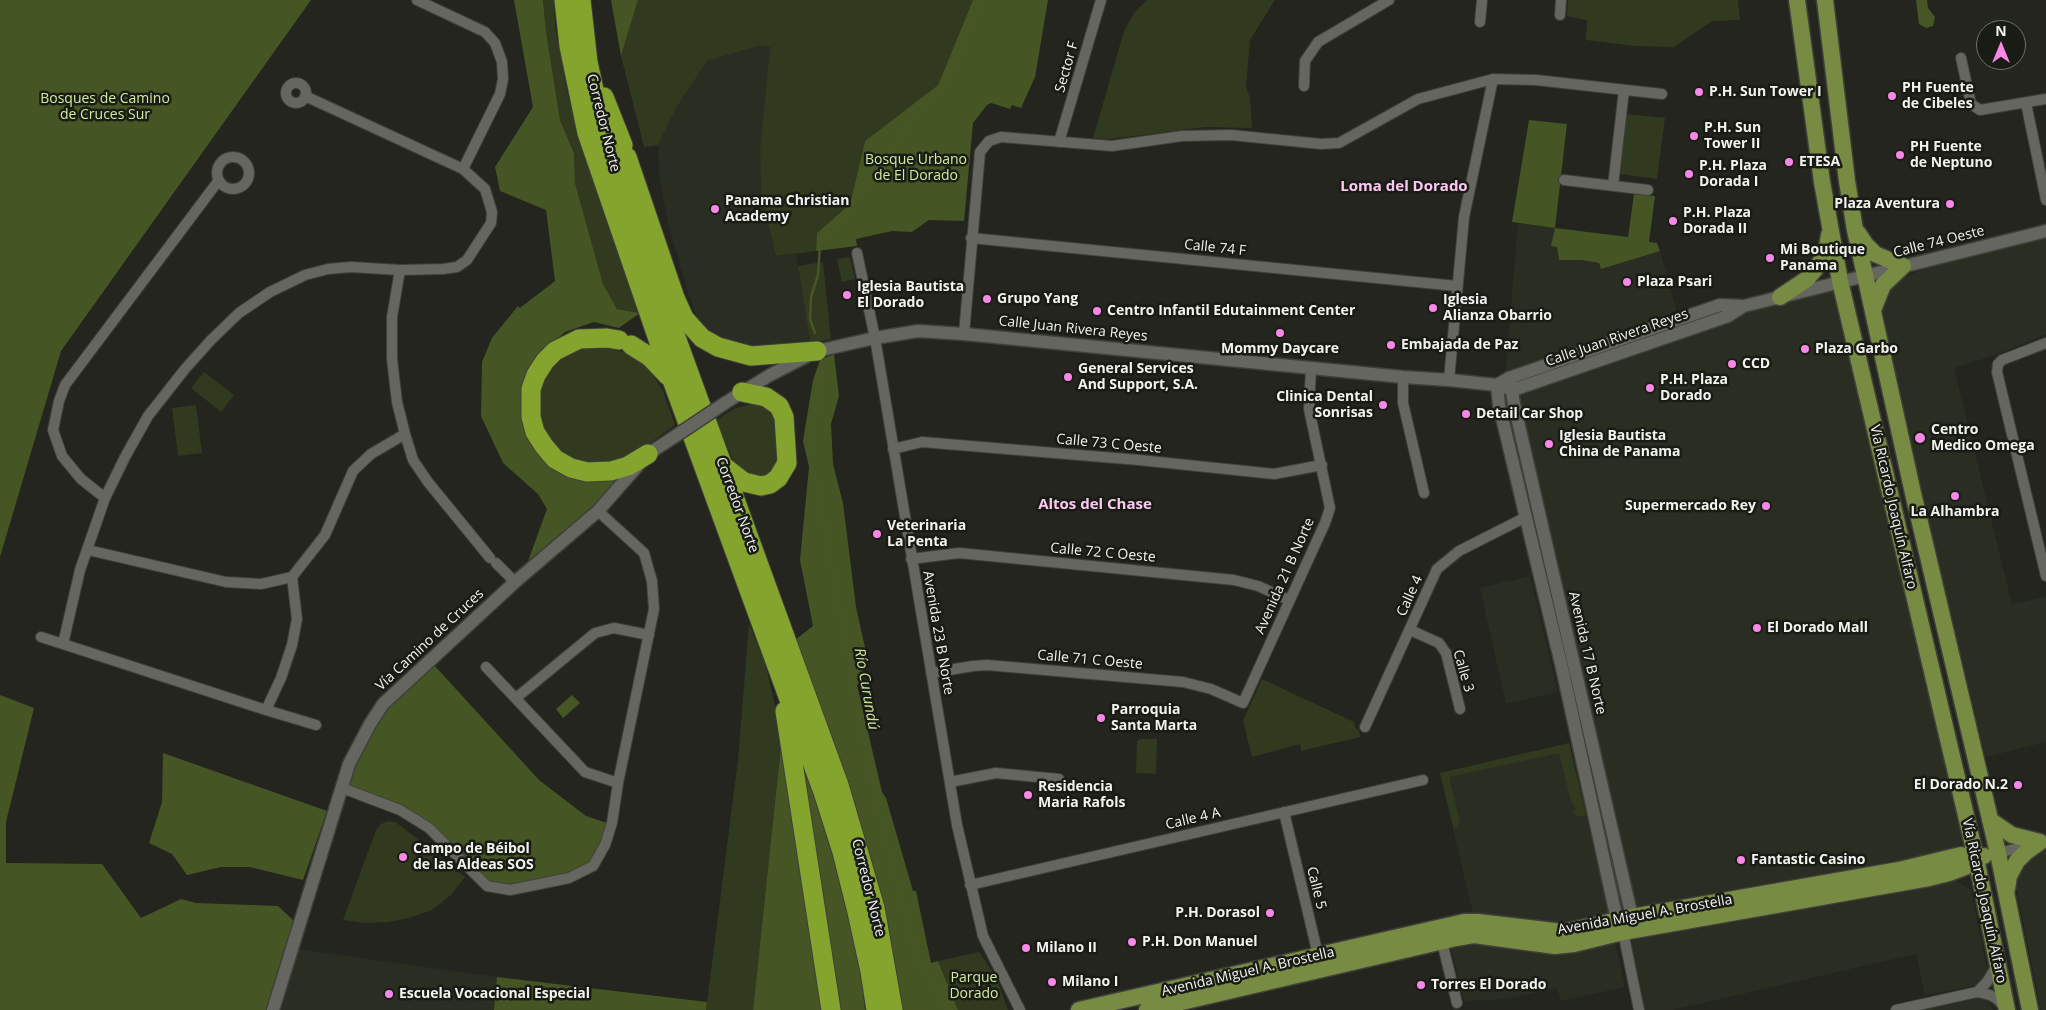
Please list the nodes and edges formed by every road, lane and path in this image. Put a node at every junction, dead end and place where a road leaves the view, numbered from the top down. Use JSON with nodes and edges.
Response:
{"nodes":[{"id":1,"x":417,"y":0,"type":"edge"},
{"id":2,"x":564,"y":0,"type":"edge"},
{"id":3,"x":581,"y":0,"type":"edge"},
{"id":4,"x":1101,"y":0,"type":"edge"},
{"id":5,"x":1389,"y":0,"type":"edge"},
{"id":6,"x":1482,"y":0,"type":"edge"},
{"id":7,"x":1561,"y":0,"type":"edge"},
{"id":8,"x":1797,"y":0,"type":"edge"},
{"id":9,"x":1825,"y":0,"type":"edge"},
{"id":10,"x":1560,"y":15,"type":"dead end"},
{"id":11,"x":1480,"y":22,"type":"dead end"},
{"id":12,"x":1961,"y":58,"type":"dead end"},
{"id":13,"x":588,"y":62,"type":"junction"},
{"id":14,"x":1493,"y":79,"type":"junction"},
{"id":15,"x":1304,"y":86,"type":"dead end"},
{"id":16,"x":1624,"y":90,"type":"junction"},
{"id":17,"x":1662,"y":94,"type":"dead end"},
{"id":18,"x":305,"y":96,"type":"dead end"},
{"id":19,"x":2046,"y":99,"type":"edge"},
{"id":20,"x":2026,"y":103,"type":"junction"},
{"id":21,"x":1059,"y":142,"type":"junction"},
{"id":22,"x":463,"y":169,"type":"junction"},
{"id":23,"x":218,"y":180,"type":"dead end"},
{"id":24,"x":1564,"y":180,"type":"dead end"},
{"id":25,"x":1613,"y":186,"type":"junction"},
{"id":26,"x":1648,"y":190,"type":"dead end"},
{"id":27,"x":2046,"y":200,"type":"edge"},
{"id":28,"x":1830,"y":228,"type":"junction"},
{"id":29,"x":1855,"y":230,"type":"junction"},
{"id":30,"x":2046,"y":231,"type":"edge"},
{"id":31,"x":971,"y":238,"type":"junction"},
{"id":32,"x":857,"y":253,"type":"dead end"},
{"id":33,"x":1903,"y":266,"type":"junction"},
{"id":34,"x":400,"y":270,"type":"junction"},
{"id":35,"x":1865,"y":275,"type":"junction"},
{"id":36,"x":1840,"y":281,"type":"junction"},
{"id":37,"x":1457,"y":286,"type":"junction"},
{"id":38,"x":1780,"y":296,"type":"junction"},
{"id":39,"x":1872,"y":312,"type":"junction"},
{"id":40,"x":964,"y":334,"type":"junction"},
{"id":41,"x":874,"y":338,"type":"junction"},
{"id":42,"x":2046,"y":344,"type":"edge"},
{"id":43,"x":816,"y":351,"type":"junction"},
{"id":44,"x":1311,"y":368,"type":"junction"},
{"id":45,"x":1402,"y":377,"type":"junction"},
{"id":46,"x":672,"y":380,"type":"junction"},
{"id":47,"x":1449,"y":380,"type":"junction"},
{"id":48,"x":1511,"y":384,"type":"junction"},
{"id":49,"x":1497,"y":385,"type":"junction"},
{"id":50,"x":742,"y":392,"type":"junction"},
{"id":51,"x":405,"y":434,"type":"junction"},
{"id":52,"x":671,"y":439,"type":"joint"},
{"id":53,"x":893,"y":449,"type":"junction"},
{"id":54,"x":648,"y":454,"type":"junction"},
{"id":55,"x":1322,"y":464,"type":"junction"},
{"id":56,"x":722,"y":465,"type":"junction"},
{"id":57,"x":1424,"y":493,"type":"dead end"},
{"id":58,"x":105,"y":498,"type":"junction"},
{"id":59,"x":598,"y":511,"type":"junction"},
{"id":60,"x":1526,"y":517,"type":"junction"},
{"id":61,"x":88,"y":550,"type":"junction"},
{"id":62,"x":911,"y":559,"type":"junction"},
{"id":63,"x":2046,"y":576,"type":"edge"},
{"id":64,"x":292,"y":577,"type":"junction"},
{"id":65,"x":515,"y":582,"type":"junction"},
{"id":66,"x":1289,"y":600,"type":"junction"},
{"id":67,"x":1410,"y":630,"type":"junction"},
{"id":68,"x":649,"y":635,"type":"junction"},
{"id":69,"x":41,"y":637,"type":"dead end"},
{"id":70,"x":63,"y":644,"type":"junction"},
{"id":71,"x":486,"y":667,"type":"dead end"},
{"id":72,"x":778,"y":667,"type":"junction"},
{"id":73,"x":932,"y":673,"type":"junction"},
{"id":74,"x":516,"y":698,"type":"junction"},
{"id":75,"x":1243,"y":704,"type":"joint"},
{"id":76,"x":1460,"y":708,"type":"dead end"},
{"id":77,"x":266,"y":710,"type":"junction"},
{"id":78,"x":316,"y":725,"type":"dead end"},
{"id":79,"x":1365,"y":727,"type":"dead end"},
{"id":80,"x":1059,"y":779,"type":"dead end"},
{"id":81,"x":1422,"y":780,"type":"dead end"},
{"id":82,"x":950,"y":782,"type":"junction"},
{"id":83,"x":618,"y":783,"type":"junction"},
{"id":84,"x":342,"y":788,"type":"junction"},
{"id":85,"x":1284,"y":812,"type":"junction"},
{"id":86,"x":1990,"y":820,"type":"junction"},
{"id":87,"x":1969,"y":827,"type":"junction"},
{"id":88,"x":2043,"y":842,"type":"edge"},
{"id":89,"x":1998,"y":853,"type":"junction"},
{"id":90,"x":1976,"y":858,"type":"junction"},
{"id":91,"x":1946,"y":866,"type":"junction"},
{"id":92,"x":970,"y":885,"type":"junction"},
{"id":93,"x":1982,"y":891,"type":"junction"},
{"id":94,"x":2006,"y":892,"type":"junction"},
{"id":95,"x":1624,"y":923,"type":"junction"},
{"id":96,"x":1442,"y":942,"type":"junction"},
{"id":97,"x":1320,"y":963,"type":"junction"},
{"id":98,"x":1997,"y":963,"type":"junction"},
{"id":99,"x":1977,"y":992,"type":"junction"},
{"id":100,"x":1457,"y":1003,"type":"dead end"},
{"id":101,"x":1112,"y":1006,"type":"edge"},
{"id":102,"x":273,"y":1010,"type":"edge"},
{"id":103,"x":831,"y":1010,"type":"edge"},
{"id":104,"x":876,"y":1010,"type":"edge"},
{"id":105,"x":893,"y":1010,"type":"edge"},
{"id":106,"x":1020,"y":1010,"type":"edge"},
{"id":107,"x":1079,"y":1010,"type":"edge"},
{"id":108,"x":1147,"y":1010,"type":"edge"},
{"id":109,"x":1639,"y":1010,"type":"edge"},
{"id":110,"x":1896,"y":1010,"type":"edge"},
{"id":111,"x":2007,"y":1010,"type":"edge"},
{"id":112,"x":2030,"y":1010,"type":"edge"}],
"edges":[{"from":1,"to":22,"type":"street"},
{"from":2,"to":46,"type":"highway","name":"Corredor Norte"},
{"from":3,"to":13,"type":"highway","name":"Corredor Norte"},
{"from":4,"to":21,"type":"street","name":"Sector F"},
{"from":5,"to":15,"type":"street"},
{"from":6,"to":11,"type":"street"},
{"from":7,"to":10,"type":"street"},
{"from":8,"to":28,"type":"main road","name":"Vía Ricardo Joaquín Alfaro"},
{"from":9,"to":29,"type":"main road","name":"Vía Ricardo Joaquín Alfaro"},
{"from":12,"to":20,"type":"street"},
{"from":13,"to":43,"type":"highway"},
{"from":13,"to":56,"type":"highway","name":"Corredor Norte"},
{"from":14,"to":16,"type":"street"},
{"from":14,"to":21,"type":"street"},
{"from":14,"to":37,"type":"street"},
{"from":16,"to":17,"type":"street"},
{"from":16,"to":25,"type":"street"},
{"from":18,"to":22,"type":"street"},
{"from":19,"to":20,"type":"street"},
{"from":20,"to":27,"type":"street"},
{"from":21,"to":31,"type":"street"},
{"from":22,"to":34,"type":"street"},
{"from":23,"to":58,"type":"street"},
{"from":24,"to":25,"type":"street"},
{"from":25,"to":26,"type":"street"},
{"from":28,"to":36,"type":"main road","name":"Vía Ricardo Joaquín Alfaro"},
{"from":28,"to":38,"type":"main road"},
{"from":29,"to":33,"type":"main road"},
{"from":29,"to":35,"type":"main road","name":"Vía Ricardo Joaquín Alfaro"},
{"from":30,"to":33,"type":"street","name":"Calle 74 Oeste"},
{"from":31,"to":37,"type":"street","name":"Calle 74 F"},
{"from":31,"to":40,"type":"street"},
{"from":32,"to":41,"type":"street","name":"Avenida 23 B Norte"},
{"from":33,"to":35,"type":"street","name":"Calle 74 Oeste"},
{"from":33,"to":39,"type":"main road"},
{"from":34,"to":51,"type":"street"},
{"from":34,"to":58,"type":"street"},
{"from":35,"to":36,"type":"street","name":"Calle 74 Oeste"},
{"from":35,"to":39,"type":"main road","name":"Vía Ricardo Joaquín Alfaro"},
{"from":36,"to":38,"type":"street","name":"Calle Juan Rivera Reyes"},
{"from":36,"to":87,"type":"main road","name":"Vía Ricardo Joaquín Alfaro"},
{"from":37,"to":47,"type":"street"},
{"from":38,"to":48,"type":"street","name":"Calle Juan Rivera Reyes"},
{"from":39,"to":86,"type":"main road","name":"Vía Ricardo Joaquín Alfaro"},
{"from":40,"to":41,"type":"street","name":"Calle Juan Rivera Reyes"},
{"from":40,"to":44,"type":"street","name":"Calle Juan Rivera Reyes"},
{"from":41,"to":43,"type":"street","name":"Calle Juan Rivera Reyes"},
{"from":41,"to":53,"type":"street","name":"Avenida 23 B Norte"},
{"from":42,"to":63,"type":"street"},
{"from":43,"to":50,"type":"street","name":"Calle Juan Rivera Reyes"},
{"from":44,"to":45,"type":"street","name":"Calle Juan Rivera Reyes"},
{"from":44,"to":55,"type":"street","name":"Avenida 21 B Norte"},
{"from":45,"to":47,"type":"street","name":"Calle Juan Rivera Reyes"},
{"from":45,"to":57,"type":"street"},
{"from":46,"to":54,"type":"highway"},
{"from":46,"to":72,"type":"highway","name":"Corredor Norte"},
{"from":47,"to":49,"type":"street","name":"Calle Juan Rivera Reyes"},
{"from":48,"to":49,"type":"street","name":"Calle Juan Rivera Reyes"},
{"from":48,"to":95,"type":"street","name":"Avenida 17 B Norte"},
{"from":49,"to":60,"type":"street","name":"Avenida 17 B Norte"},
{"from":50,"to":52,"type":"street","name":"Calle Juan Rivera Reyes","bridge":true},
{"from":50,"to":56,"type":"highway"},
{"from":51,"to":64,"type":"street"},
{"from":51,"to":65,"type":"street"},
{"from":52,"to":54,"type":"street","name":"Vía Camino de Cruces"},
{"from":53,"to":55,"type":"street","name":"Calle 73 C Oeste"},
{"from":53,"to":62,"type":"street","name":"Avenida 23 B Norte"},
{"from":54,"to":59,"type":"street","name":"Vía Camino de Cruces"},
{"from":55,"to":66,"type":"street","name":"Avenida 21 B Norte"},
{"from":56,"to":105,"type":"highway","name":"Corredor Norte"},
{"from":58,"to":61,"type":"street"},
{"from":59,"to":65,"type":"street","name":"Vía Camino de Cruces"},
{"from":59,"to":68,"type":"street"},
{"from":60,"to":67,"type":"street","name":"Calle 4"},
{"from":60,"to":95,"type":"street","name":"Avenida 17 B Norte"},
{"from":61,"to":64,"type":"street"},
{"from":61,"to":70,"type":"street"},
{"from":62,"to":66,"type":"street","name":"Calle 72 C Oeste"},
{"from":62,"to":73,"type":"street","name":"Avenida 23 B Norte"},
{"from":64,"to":77,"type":"street"},
{"from":65,"to":84,"type":"street","name":"Vía Camino de Cruces"},
{"from":66,"to":75,"type":"street","name":"Avenida 21 B Norte"},
{"from":67,"to":76,"type":"street","name":"Calle 3"},
{"from":67,"to":79,"type":"street","name":"Calle 4"},
{"from":68,"to":74,"type":"street"},
{"from":68,"to":83,"type":"street"},
{"from":69,"to":70,"type":"street"},
{"from":70,"to":77,"type":"street"},
{"from":71,"to":74,"type":"street"},
{"from":72,"to":103,"type":"highway"},
{"from":72,"to":104,"type":"highway","name":"Corredor Norte"},
{"from":73,"to":75,"type":"street","name":"Calle 71 C Oeste"},
{"from":73,"to":82,"type":"street","name":"Avenida 23 B Norte"},
{"from":74,"to":83,"type":"street"},
{"from":77,"to":78,"type":"street"},
{"from":80,"to":82,"type":"street"},
{"from":81,"to":85,"type":"street","name":"Calle 4 A"},
{"from":82,"to":92,"type":"street","name":"Avenida 23 B Norte"},
{"from":83,"to":84,"type":"street"},
{"from":84,"to":102,"type":"street","name":"Vía Camino de Cruces"},
{"from":85,"to":92,"type":"street","name":"Calle 4 A"},
{"from":85,"to":97,"type":"street","name":"Calle 5"},
{"from":86,"to":88,"type":"main road"},
{"from":86,"to":89,"type":"main road","name":"Vía Ricardo Joaquín Alfaro"},
{"from":87,"to":90,"type":"main road","name":"Vía Ricardo Joaquín Alfaro"},
{"from":87,"to":91,"type":"main road"},
{"from":88,"to":89,"type":"street"},
{"from":88,"to":94,"type":"main road"},
{"from":89,"to":90,"type":"main road","name":"Avenida Miguel A. Brostella"},
{"from":89,"to":94,"type":"main road","name":"Vía Ricardo Joaquín Alfaro"},
{"from":90,"to":91,"type":"main road","name":"Avenida Miguel A. Brostella"},
{"from":90,"to":93,"type":"main road","name":"Vía Ricardo Joaquín Alfaro"},
{"from":91,"to":93,"type":"main road"},
{"from":91,"to":95,"type":"main road","name":"Avenida Miguel A. Brostella"},
{"from":92,"to":106,"type":"street","name":"Avenida 23 B Norte"},
{"from":93,"to":98,"type":"main road","name":"Vía Ricardo Joaquín Alfaro"},
{"from":94,"to":112,"type":"main road","name":"Vía Ricardo Joaquín Alfaro"},
{"from":95,"to":96,"type":"main road","name":"Avenida Miguel A. Brostella"},
{"from":95,"to":97,"type":"main road","name":"Avenida Miguel A. Brostella"},
{"from":95,"to":109,"type":"street","name":"Avenida 17 B Norte"},
{"from":96,"to":97,"type":"main road","name":"Avenida Miguel A. Brostella"},
{"from":96,"to":100,"type":"street"},
{"from":97,"to":101,"type":"main road","name":"Avenida Miguel A. Brostella"},
{"from":97,"to":108,"type":"main road","name":"Avenida Miguel A. Brostella"},
{"from":98,"to":99,"type":"street"},
{"from":98,"to":111,"type":"main road","name":"Vía Ricardo Joaquín Alfaro"},
{"from":99,"to":110,"type":"street"},
{"from":99,"to":111,"type":"street"},
{"from":101,"to":107,"type":"main road","name":"Avenida Miguel A. Brostella"}]}
